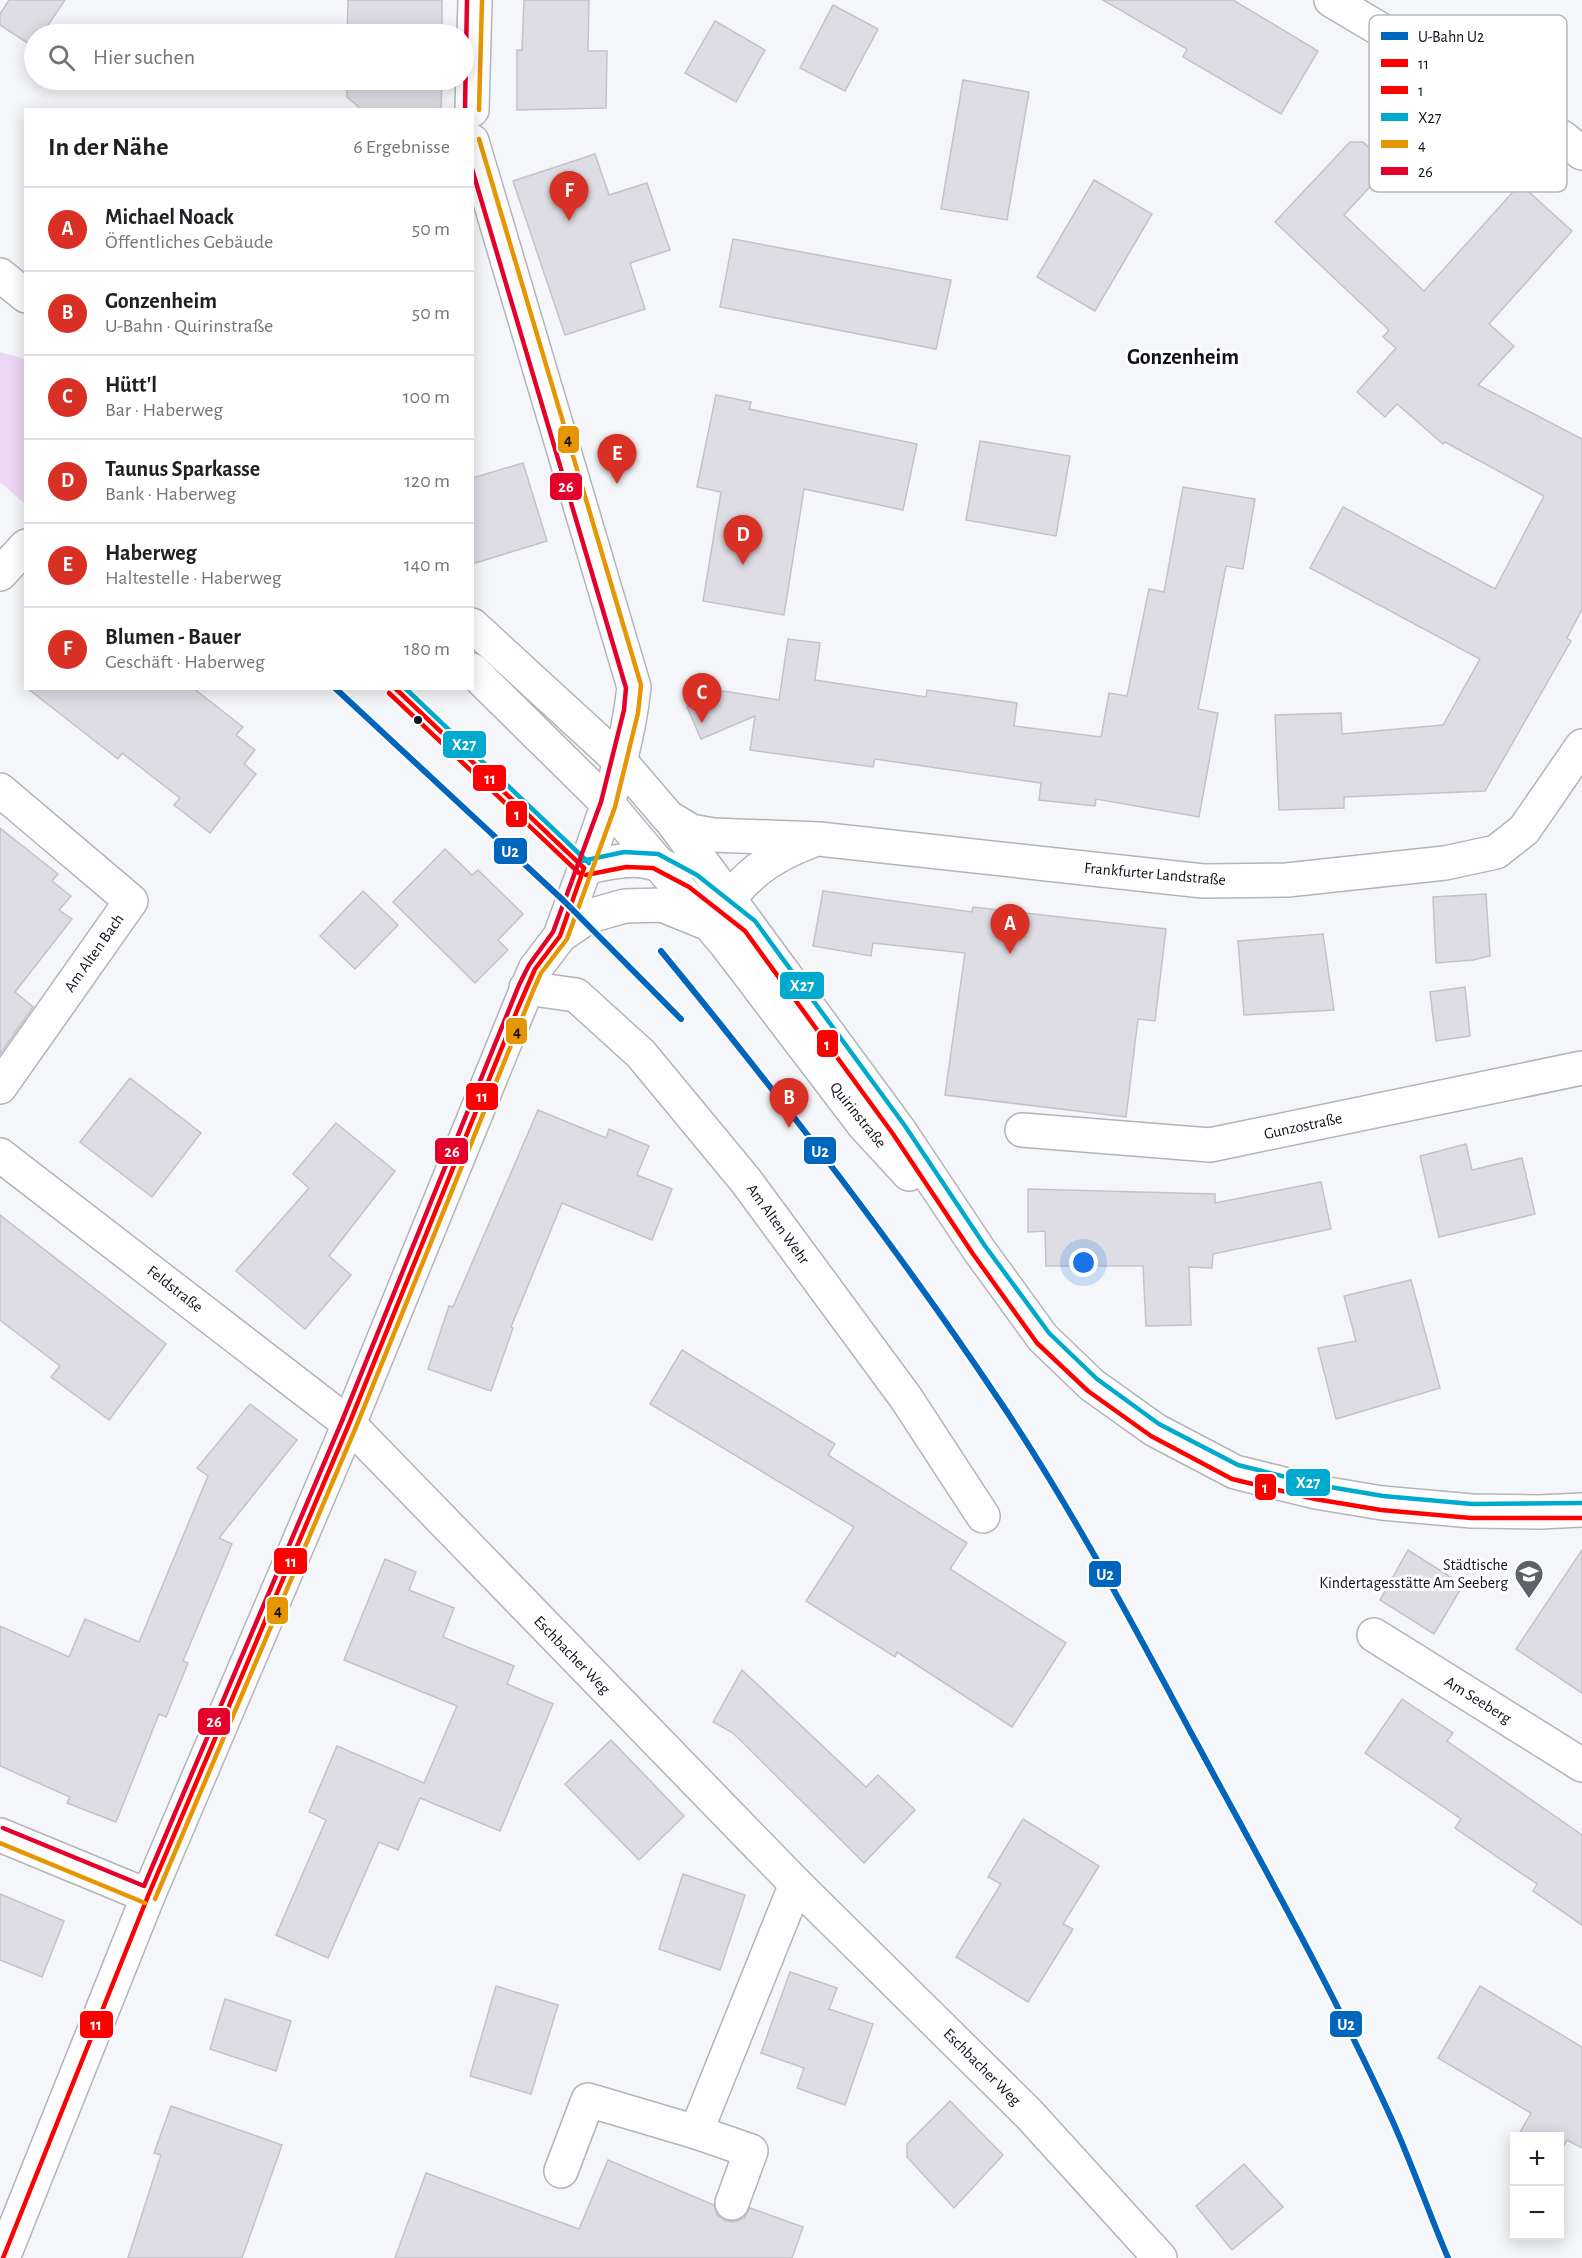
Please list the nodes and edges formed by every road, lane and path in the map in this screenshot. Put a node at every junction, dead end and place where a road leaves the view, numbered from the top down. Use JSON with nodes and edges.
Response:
{"nodes":[{"id":1,"x":475,"y":0,"type":"edge"},
{"id":2,"x":1331,"y":0,"type":"edge"},
{"id":3,"x":1369,"y":23,"type":"edge"},
{"id":4,"x":474,"y":37,"type":"edge"},
{"id":5,"x":473,"y":90,"type":"edge"},
{"id":6,"x":472,"y":108,"type":"edge"},
{"id":7,"x":1567,"y":141,"type":"edge"},
{"id":8,"x":474,"y":148,"type":"edge"},
{"id":9,"x":1582,"y":153,"type":"edge"},
{"id":10,"x":0,"y":275,"type":"edge"},
{"id":11,"x":24,"y":294,"type":"edge"},
{"id":12,"x":24,"y":548,"type":"edge"},
{"id":13,"x":0,"y":574,"type":"edge"},
{"id":14,"x":474,"y":627,"type":"edge"},
{"id":15,"x":474,"y":672,"type":"edge"},
{"id":16,"x":1582,"y":746,"type":"edge"},
{"id":17,"x":620,"y":761,"type":"junction"},
{"id":18,"x":0,"y":790,"type":"edge"},
{"id":19,"x":608,"y":804,"type":"junction"},
{"id":20,"x":668,"y":817,"type":"junction"},
{"id":21,"x":819,"y":838,"type":"junction"},
{"id":22,"x":655,"y":861,"type":"junction"},
{"id":23,"x":585,"y":868,"type":"junction"},
{"id":24,"x":720,"y":909,"type":"junction"},
{"id":25,"x":560,"y":936,"type":"junction"},
{"id":26,"x":526,"y":988,"type":"junction"},
{"id":27,"x":1582,"y":1068,"type":"edge"},
{"id":28,"x":0,"y":1087,"type":"edge"},
{"id":29,"x":1022,"y":1130,"type":"dead end"},
{"id":30,"x":0,"y":1155,"type":"edge"},
{"id":31,"x":979,"y":1250,"type":"junction"},
{"id":32,"x":349,"y":1424,"type":"junction"},
{"id":33,"x":1582,"y":1510,"type":"edge"},
{"id":34,"x":983,"y":1516,"type":"dead end"},
{"id":35,"x":1374,"y":1635,"type":"dead end"},
{"id":36,"x":1582,"y":1766,"type":"edge"},
{"id":37,"x":0,"y":1836,"type":"edge"},
{"id":38,"x":796,"y":1884,"type":"junction"},
{"id":39,"x":148,"y":1896,"type":"junction"},
{"id":40,"x":696,"y":2132,"type":"junction"},
{"id":41,"x":561,"y":2171,"type":"dead end"},
{"id":42,"x":732,"y":2203,"type":"dead end"},
{"id":43,"x":3,"y":2258,"type":"edge"},
{"id":44,"x":1160,"y":2258,"type":"edge"}],
"edges":[{"from":1,"to":4,"type":"street"},
{"from":2,"to":3,"type":"street"},
{"from":5,"to":6,"type":"street"},
{"from":7,"to":9,"type":"street"},
{"from":8,"to":17,"type":"street"},
{"from":10,"to":11,"type":"street"},
{"from":12,"to":13,"type":"street"},
{"from":14,"to":17,"type":"street","name":"Frankfurter Landstraße"},
{"from":15,"to":19,"type":"street"},
{"from":16,"to":21,"type":"street","name":"Frankfurter Landstraße"},
{"from":17,"to":19,"type":"street"},
{"from":17,"to":20,"type":"street","name":"Frankfurter Landstraße"},
{"from":18,"to":28,"type":"street","name":"Am Alten Bach"},
{"from":19,"to":22,"type":"street"},
{"from":19,"to":23,"type":"street"},
{"from":20,"to":21,"type":"street","name":"Frankfurter Landstraße"},
{"from":20,"to":24,"type":"street","name":"Quirinstraße"},
{"from":21,"to":24,"type":"street","name":"Frankfurter Landstraße"},
{"from":22,"to":23,"type":"street"},
{"from":22,"to":24,"type":"street","name":"Quirinstraße"},
{"from":23,"to":25,"type":"street"},
{"from":24,"to":25,"type":"street"},
{"from":24,"to":31,"type":"street","name":"Quirinstraße"},
{"from":24,"to":31,"type":"street","name":"Quirinstraße"},
{"from":25,"to":26,"type":"street"},
{"from":26,"to":32,"type":"street"},
{"from":26,"to":34,"type":"street","name":"Am Alten Wehr"},
{"from":27,"to":29,"type":"street","name":"Gunzostraße"},
{"from":30,"to":32,"type":"street","name":"Feldstraße"},
{"from":31,"to":33,"type":"street","name":"Quirinstraße"},
{"from":32,"to":38,"type":"street","name":"Eschbacher Weg"},
{"from":32,"to":39,"type":"street"},
{"from":35,"to":36,"type":"street","name":"Am Seeberg"},
{"from":37,"to":39,"type":"street"},
{"from":38,"to":40,"type":"street"},
{"from":38,"to":44,"type":"street","name":"Eschbacher Weg"},
{"from":39,"to":43,"type":"street"},
{"from":40,"to":41,"type":"street"},
{"from":40,"to":42,"type":"street"}]}
